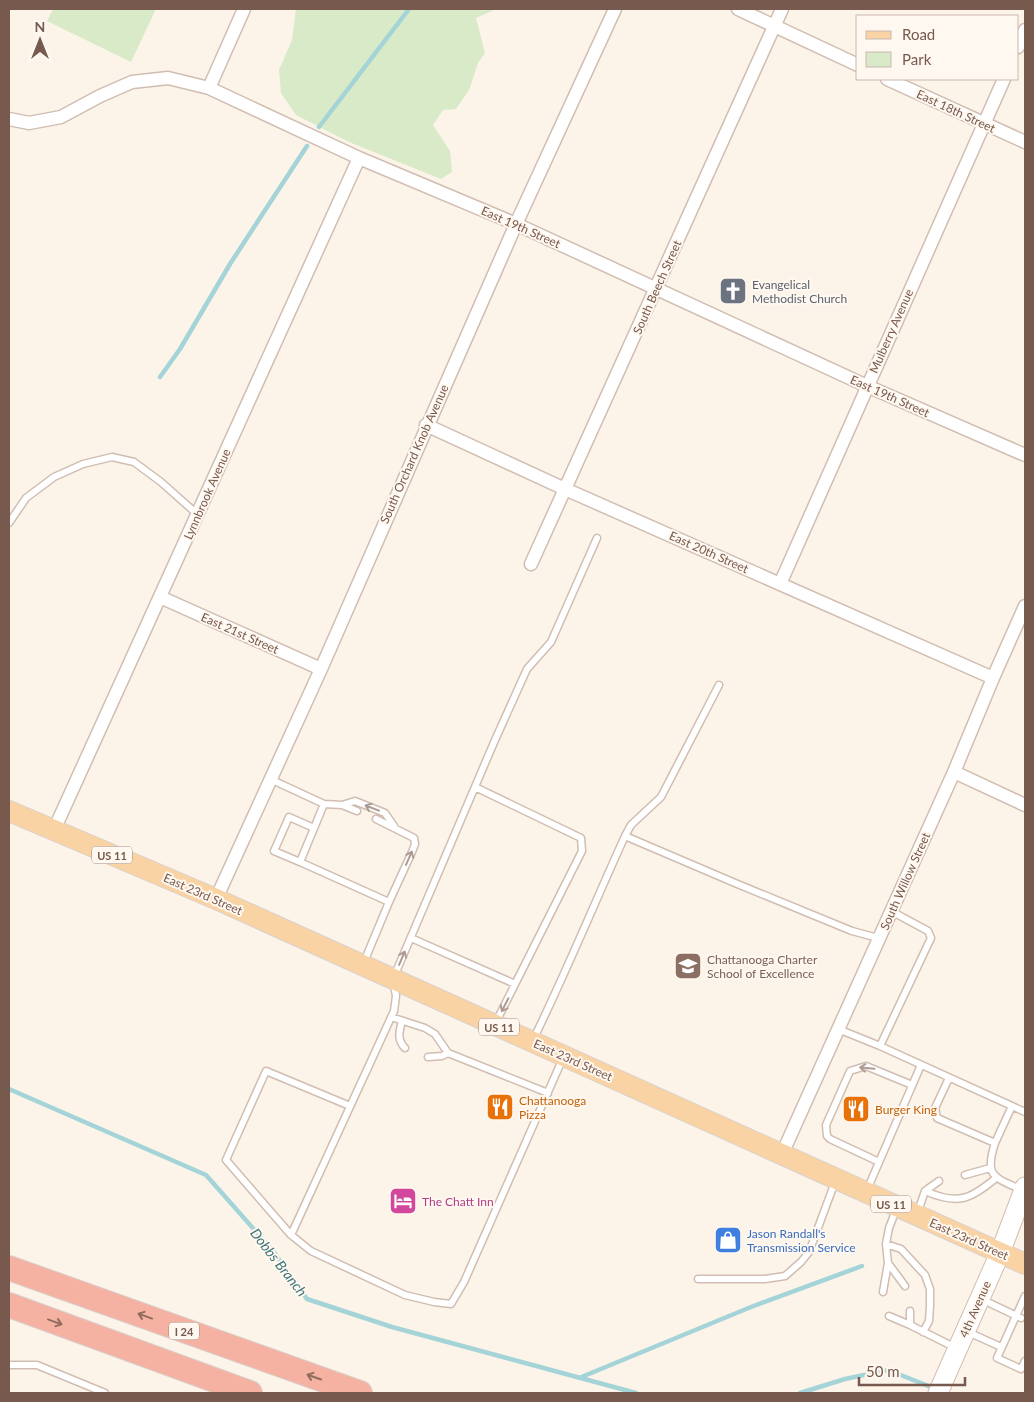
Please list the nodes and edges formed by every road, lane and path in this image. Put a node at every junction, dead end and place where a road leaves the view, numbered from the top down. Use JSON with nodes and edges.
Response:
{"nodes":[{"id":1,"x":244,"y":9,"type":"edge"},
{"id":2,"x":614,"y":9,"type":"edge"},
{"id":3,"x":738,"y":9,"type":"edge"},
{"id":4,"x":782,"y":9,"type":"edge"},
{"id":5,"x":775,"y":26,"type":"junction"},
{"id":6,"x":1025,"y":30,"type":"edge"},
{"id":7,"x":1019,"y":45,"type":"edge"},
{"id":8,"x":856,"y":64,"type":"edge"},
{"id":9,"x":889,"y":80,"type":"edge"},
{"id":10,"x":1004,"y":80,"type":"edge"},
{"id":11,"x":209,"y":88,"type":"junction"},
{"id":12,"x":9,"y":119,"type":"edge"},
{"id":13,"x":984,"y":124,"type":"junction"},
{"id":14,"x":1025,"y":142,"type":"edge"},
{"id":15,"x":359,"y":158,"type":"junction"},
{"id":16,"x":516,"y":224,"type":"junction"},
{"id":17,"x":656,"y":290,"type":"junction"},
{"id":18,"x":867,"y":386,"type":"junction"},
{"id":19,"x":426,"y":425,"type":"junction"},
{"id":20,"x":1025,"y":455,"type":"edge"},
{"id":21,"x":565,"y":489,"type":"junction"},
{"id":22,"x":198,"y":514,"type":"junction"},
{"id":23,"x":9,"y":524,"type":"edge"},
{"id":24,"x":597,"y":538,"type":"dead end"},
{"id":25,"x":531,"y":564,"type":"dead end"},
{"id":26,"x":780,"y":584,"type":"junction"},
{"id":27,"x":160,"y":597,"type":"junction"},
{"id":28,"x":1025,"y":606,"type":"edge"},
{"id":29,"x":321,"y":669,"type":"junction"},
{"id":30,"x":993,"y":678,"type":"junction"},
{"id":31,"x":719,"y":685,"type":"dead end"},
{"id":32,"x":954,"y":772,"type":"junction"},
{"id":33,"x":270,"y":779,"type":"junction"},
{"id":34,"x":475,"y":787,"type":"junction"},
{"id":35,"x":324,"y":804,"type":"junction"},
{"id":36,"x":342,"y":805,"type":"junction"},
{"id":37,"x":1025,"y":805,"type":"edge"},
{"id":38,"x":9,"y":811,"type":"edge"},
{"id":39,"x":358,"y":811,"type":"dead end"},
{"id":40,"x":376,"y":819,"type":"dead end"},
{"id":41,"x":394,"y":827,"type":"junction"},
{"id":42,"x":314,"y":828,"type":"junction"},
{"id":43,"x":54,"y":830,"type":"junction"},
{"id":44,"x":626,"y":836,"type":"junction"},
{"id":45,"x":300,"y":862,"type":"junction"},
{"id":46,"x":216,"y":899,"type":"junction"},
{"id":47,"x":389,"y":902,"type":"junction"},
{"id":48,"x":891,"y":911,"type":"junction"},
{"id":49,"x":411,"y":938,"type":"junction"},
{"id":50,"x":878,"y":938,"type":"junction"},
{"id":51,"x":362,"y":965,"type":"junction"},
{"id":52,"x":393,"y":979,"type":"junction"},
{"id":53,"x":515,"y":984,"type":"junction"},
{"id":54,"x":391,"y":1017,"type":"junction"},
{"id":55,"x":402,"y":1021,"type":"junction"},
{"id":56,"x":495,"y":1025,"type":"junction"},
{"id":57,"x":838,"y":1029,"type":"junction"},
{"id":58,"x":532,"y":1042,"type":"junction"},
{"id":59,"x":880,"y":1046,"type":"junction"},
{"id":60,"x":406,"y":1048,"type":"dead end"},
{"id":61,"x":448,"y":1053,"type":"junction"},
{"id":62,"x":564,"y":1056,"type":"junction"},
{"id":63,"x":428,"y":1057,"type":"dead end"},
{"id":64,"x":921,"y":1065,"type":"junction"},
{"id":65,"x":949,"y":1078,"type":"junction"},
{"id":66,"x":912,"y":1085,"type":"junction"},
{"id":67,"x":548,"y":1093,"type":"junction"},
{"id":68,"x":350,"y":1106,"type":"junction"},
{"id":69,"x":1012,"y":1106,"type":"junction"},
{"id":70,"x":1025,"y":1112,"type":"edge"},
{"id":71,"x":995,"y":1144,"type":"junction"},
{"id":72,"x":782,"y":1154,"type":"junction"},
{"id":73,"x":879,"y":1162,"type":"junction"},
{"id":74,"x":990,"y":1168,"type":"junction"},
{"id":75,"x":965,"y":1175,"type":"dead end"},
{"id":76,"x":836,"y":1178,"type":"junction"},
{"id":77,"x":996,"y":1178,"type":"junction"},
{"id":78,"x":939,"y":1181,"type":"dead end"},
{"id":79,"x":1025,"y":1189,"type":"edge"},
{"id":80,"x":925,"y":1190,"type":"junction"},
{"id":81,"x":866,"y":1192,"type":"junction"},
{"id":82,"x":898,"y":1206,"type":"junction"},
{"id":83,"x":916,"y":1215,"type":"junction"},
{"id":84,"x":291,"y":1235,"type":"junction"},
{"id":85,"x":886,"y":1244,"type":"junction"},
{"id":86,"x":1000,"y":1253,"type":"junction"},
{"id":87,"x":888,"y":1263,"type":"junction"},
{"id":88,"x":1025,"y":1264,"type":"edge"},
{"id":89,"x":9,"y":1268,"type":"edge"},
{"id":90,"x":698,"y":1279,"type":"dead end"},
{"id":91,"x":905,"y":1286,"type":"dead end"},
{"id":92,"x":883,"y":1292,"type":"dead end"},
{"id":93,"x":1025,"y":1296,"type":"edge"},
{"id":94,"x":980,"y":1299,"type":"junction"},
{"id":95,"x":9,"y":1306,"type":"edge"},
{"id":96,"x":910,"y":1311,"type":"dead end"},
{"id":97,"x":889,"y":1316,"type":"dead end"},
{"id":98,"x":1018,"y":1317,"type":"junction"},
{"id":99,"x":910,"y":1325,"type":"junction"},
{"id":100,"x":966,"y":1331,"type":"junction"},
{"id":101,"x":923,"y":1332,"type":"junction"},
{"id":102,"x":1001,"y":1347,"type":"junction"},
{"id":103,"x":958,"y":1348,"type":"junction"},
{"id":104,"x":1025,"y":1361,"type":"edge"},
{"id":105,"x":9,"y":1365,"type":"edge"},
{"id":106,"x":174,"y":1366,"type":"junction"},
{"id":107,"x":353,"y":1391,"type":"edge"},
{"id":108,"x":105,"y":1393,"type":"edge"},
{"id":109,"x":227,"y":1393,"type":"edge"},
{"id":110,"x":250,"y":1393,"type":"edge"},
{"id":111,"x":372,"y":1393,"type":"edge"},
{"id":112,"x":938,"y":1393,"type":"edge"}],
"edges":[{"from":1,"to":11,"type":"street"},
{"from":2,"to":16,"type":"street","name":"South Orchard Knob Avenue"},
{"from":3,"to":5,"type":"street"},
{"from":4,"to":5,"type":"street","name":"South Beech Street"},
{"from":5,"to":8,"type":"street"},
{"from":5,"to":17,"type":"street","name":"South Beech Street"},
{"from":6,"to":7,"type":"street"},
{"from":9,"to":13,"type":"street","name":"East 18th Street"},
{"from":10,"to":13,"type":"street","name":"Mulberry Avenue"},
{"from":11,"to":12,"type":"street","name":"East 19th Street"},
{"from":11,"to":15,"type":"street","name":"East 19th Street"},
{"from":13,"to":14,"type":"street","name":"East 18th Street"},
{"from":13,"to":18,"type":"street","name":"Mulberry Avenue"},
{"from":15,"to":16,"type":"street","name":"East 19th Street"},
{"from":15,"to":22,"type":"street","name":"Lynnbrook Avenue"},
{"from":16,"to":17,"type":"street","name":"East 19th Street"},
{"from":16,"to":19,"type":"street","name":"South Orchard Knob Avenue"},
{"from":17,"to":18,"type":"street","name":"East 19th Street"},
{"from":17,"to":21,"type":"street","name":"South Beech Street"},
{"from":18,"to":20,"type":"street","name":"East 19th Street"},
{"from":18,"to":26,"type":"street","name":"Mulberry Avenue"},
{"from":19,"to":21,"type":"street","name":"East 20th Street"},
{"from":19,"to":29,"type":"street","name":"South Orchard Knob Avenue"},
{"from":21,"to":25,"type":"street","name":"South Beech Street"},
{"from":21,"to":26,"type":"street","name":"East 20th Street"},
{"from":22,"to":23,"type":"lane"},
{"from":22,"to":27,"type":"street","name":"Lynnbrook Avenue"},
{"from":24,"to":34,"type":"lane"},
{"from":26,"to":30,"type":"street","name":"East 20th Street"},
{"from":27,"to":29,"type":"street","name":"East 21st Street"},
{"from":27,"to":43,"type":"street","name":"Lynnbrook Avenue"},
{"from":28,"to":30,"type":"street","name":"South Willow Street"},
{"from":29,"to":33,"type":"street","name":"South Orchard Knob Avenue"},
{"from":30,"to":32,"type":"street","name":"South Willow Street"},
{"from":31,"to":44,"type":"lane"},
{"from":32,"to":37,"type":"street"},
{"from":32,"to":48,"type":"street","name":"South Willow Street"},
{"from":33,"to":35,"type":"lane"},
{"from":33,"to":46,"type":"street","name":"South Orchard Knob Avenue"},
{"from":34,"to":49,"type":"lane"},
{"from":34,"to":53,"type":"lane"},
{"from":35,"to":36,"type":"lane"},
{"from":35,"to":42,"type":"lane"},
{"from":36,"to":39,"type":"lane"},
{"from":41,"to":36,"type":"lane","one_way":true},
{"from":38,"to":43,"type":"main road","name":"East 23rd Street","number":"US 11"},
{"from":40,"to":41,"type":"lane"},
{"from":47,"to":41,"type":"lane","one_way":true},
{"from":42,"to":45,"type":"lane"},
{"from":42,"to":45,"type":"lane"},
{"from":43,"to":46,"type":"main road","name":"East 23rd Street","number":"US 11"},
{"from":44,"to":50,"type":"lane"},
{"from":44,"to":58,"type":"lane"},
{"from":45,"to":47,"type":"lane"},
{"from":46,"to":51,"type":"main road","name":"East 23rd Street","number":"US 11"},
{"from":47,"to":51,"type":"lane"},
{"from":48,"to":50,"type":"street","name":"South Willow Street"},
{"from":48,"to":59,"type":"lane"},
{"from":52,"to":49,"type":"lane","one_way":true},
{"from":49,"to":53,"type":"lane"},
{"from":50,"to":57,"type":"street","name":"South Willow Street"},
{"from":51,"to":52,"type":"main road","name":"East 23rd Street","number":"US 11"},
{"from":52,"to":54,"type":"lane"},
{"from":52,"to":56,"type":"main road","name":"East 23rd Street","number":"US 11"},
{"from":53,"to":56,"type":"lane","one_way":true},
{"from":54,"to":55,"type":"lane"},
{"from":54,"to":68,"type":"lane"},
{"from":55,"to":60,"type":"lane"},
{"from":55,"to":61,"type":"lane"},
{"from":56,"to":58,"type":"main road","name":"East 23rd Street","number":"US 11"},
{"from":57,"to":59,"type":"lane"},
{"from":57,"to":72,"type":"street","name":"South Willow Street"},
{"from":58,"to":62,"type":"main road","name":"East 23rd Street","number":"US 11"},
{"from":59,"to":64,"type":"lane"},
{"from":61,"to":63,"type":"lane"},
{"from":61,"to":67,"type":"lane"},
{"from":62,"to":67,"type":"lane"},
{"from":62,"to":72,"type":"main road","name":"East 23rd Street","number":"US 11"},
{"from":64,"to":65,"type":"lane"},
{"from":64,"to":66,"type":"lane"},
{"from":65,"to":69,"type":"lane"},
{"from":65,"to":71,"type":"lane"},
{"from":66,"to":73,"type":"lane"},
{"from":66,"to":73,"type":"lane","one_way":true},
{"from":67,"to":84,"type":"lane"},
{"from":68,"to":84,"type":"lane"},
{"from":68,"to":84,"type":"lane"},
{"from":69,"to":70,"type":"lane"},
{"from":69,"to":71,"type":"lane"},
{"from":71,"to":74,"type":"lane"},
{"from":72,"to":76,"type":"main road","name":"East 23rd Street","number":"US 11"},
{"from":73,"to":81,"type":"lane"},
{"from":74,"to":75,"type":"lane"},
{"from":74,"to":77,"type":"lane"},
{"from":76,"to":81,"type":"main road","name":"East 23rd Street","number":"US 11"},
{"from":76,"to":90,"type":"lane"},
{"from":77,"to":79,"type":"lane"},
{"from":77,"to":80,"type":"lane"},
{"from":78,"to":80,"type":"lane"},
{"from":79,"to":86,"type":"main road","name":"4th Avenue"},
{"from":80,"to":83,"type":"lane"},
{"from":81,"to":82,"type":"main road","name":"East 23rd Street","number":"US 11"},
{"from":82,"to":83,"type":"main road","name":"East 23rd Street","number":"US 11"},
{"from":82,"to":85,"type":"lane"},
{"from":83,"to":86,"type":"main road","name":"East 23rd Street","number":"US 11"},
{"from":85,"to":87,"type":"lane"},
{"from":85,"to":101,"type":"lane"},
{"from":86,"to":88,"type":"main road","name":"East 23rd Street","number":"US 11"},
{"from":86,"to":94,"type":"main road","name":"4th Avenue"},
{"from":87,"to":91,"type":"lane"},
{"from":87,"to":92,"type":"lane"},
{"from":107,"to":89,"type":"highway","number":"I 24","one_way":true},
{"from":93,"to":98,"type":"lane"},
{"from":94,"to":98,"type":"lane"},
{"from":94,"to":100,"type":"main road","name":"4th Avenue"},
{"from":95,"to":106,"type":"highway","one_way":true},
{"from":96,"to":99,"type":"lane"},
{"from":97,"to":99,"type":"lane"},
{"from":98,"to":102,"type":"lane"},
{"from":99,"to":101,"type":"lane"},
{"from":100,"to":102,"type":"lane"},
{"from":100,"to":103,"type":"main road","name":"4th Avenue"},
{"from":101,"to":103,"type":"lane"},
{"from":102,"to":104,"type":"lane"},
{"from":103,"to":112,"type":"main road","name":"4th Avenue"},
{"from":105,"to":108,"type":"lane"},
{"from":106,"to":109,"type":"highway"},
{"from":106,"to":110,"type":"highway"},
{"from":107,"to":111,"type":"highway"}]}
